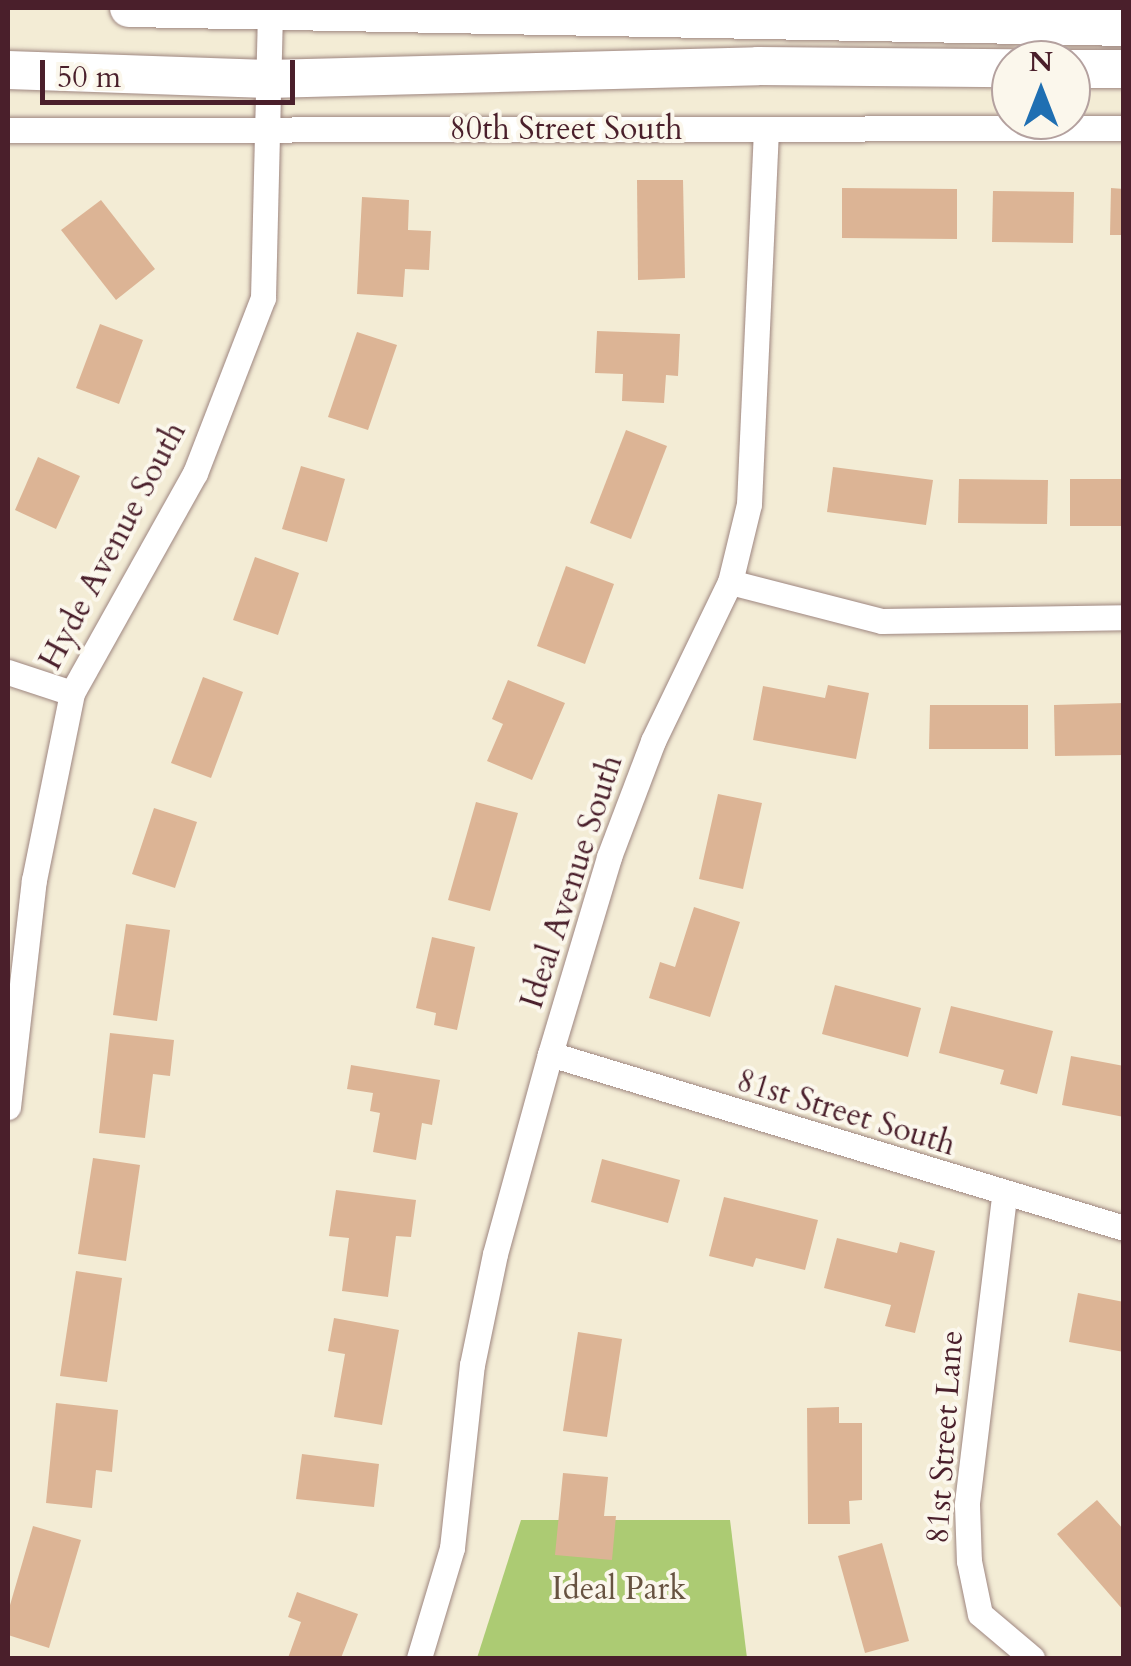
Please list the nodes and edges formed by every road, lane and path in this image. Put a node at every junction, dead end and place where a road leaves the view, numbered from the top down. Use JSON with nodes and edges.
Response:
{"nodes":[{"id":1,"x":129,"y":8,"type":"edge"},
{"id":2,"x":270,"y":10,"type":"edge"},
{"id":3,"x":1124,"y":28,"type":"edge"},
{"id":4,"x":991,"y":68,"type":"edge"},
{"id":5,"x":1091,"y":69,"type":"edge"},
{"id":6,"x":1124,"y":69,"type":"edge"},
{"id":7,"x":8,"y":70,"type":"edge"},
{"id":8,"x":268,"y":79,"type":"junction"},
{"id":9,"x":1124,"y":128,"type":"edge"},
{"id":10,"x":267,"y":129,"type":"junction"},
{"id":11,"x":766,"y":129,"type":"junction"},
{"id":12,"x":8,"y":130,"type":"edge"},
{"id":13,"x":730,"y":582,"type":"junction"},
{"id":14,"x":1124,"y":617,"type":"edge"},
{"id":15,"x":8,"y":672,"type":"edge"},
{"id":16,"x":72,"y":693,"type":"junction"},
{"id":17,"x":550,"y":1054,"type":"junction"},
{"id":18,"x":8,"y":1107,"type":"edge"},
{"id":19,"x":1004,"y":1196,"type":"junction"},
{"id":20,"x":1124,"y":1228,"type":"edge"},
{"id":21,"x":418,"y":1658,"type":"edge"},
{"id":22,"x":1032,"y":1658,"type":"edge"}],
"edges":[{"from":1,"to":2,"type":"main road"},
{"from":2,"to":3,"type":"main road"},
{"from":2,"to":8,"type":"street","name":"Hyde Avenue South"},
{"from":4,"to":8,"type":"main road","name":"80th Street South"},
{"from":5,"to":6,"type":"main road"},
{"from":7,"to":8,"type":"main road","name":"80th Street South"},
{"from":8,"to":10,"type":"street","name":"Hyde Avenue South"},
{"from":9,"to":11,"type":"street","name":"80th Street South"},
{"from":10,"to":11,"type":"street","name":"80th Street South"},
{"from":10,"to":12,"type":"street","name":"80th Street South"},
{"from":10,"to":16,"type":"street","name":"Hyde Avenue South"},
{"from":11,"to":13,"type":"street","name":"Ideal Avenue South"},
{"from":13,"to":14,"type":"street"},
{"from":13,"to":17,"type":"street","name":"Ideal Avenue South"},
{"from":15,"to":16,"type":"street"},
{"from":16,"to":18,"type":"street","name":"Hyde Avenue South"},
{"from":17,"to":19,"type":"street","name":"81st Street South"},
{"from":17,"to":21,"type":"street","name":"Ideal Avenue South"},
{"from":19,"to":20,"type":"street","name":"81st Street South"},
{"from":19,"to":22,"type":"street","name":"81st Street Lane"}]}
